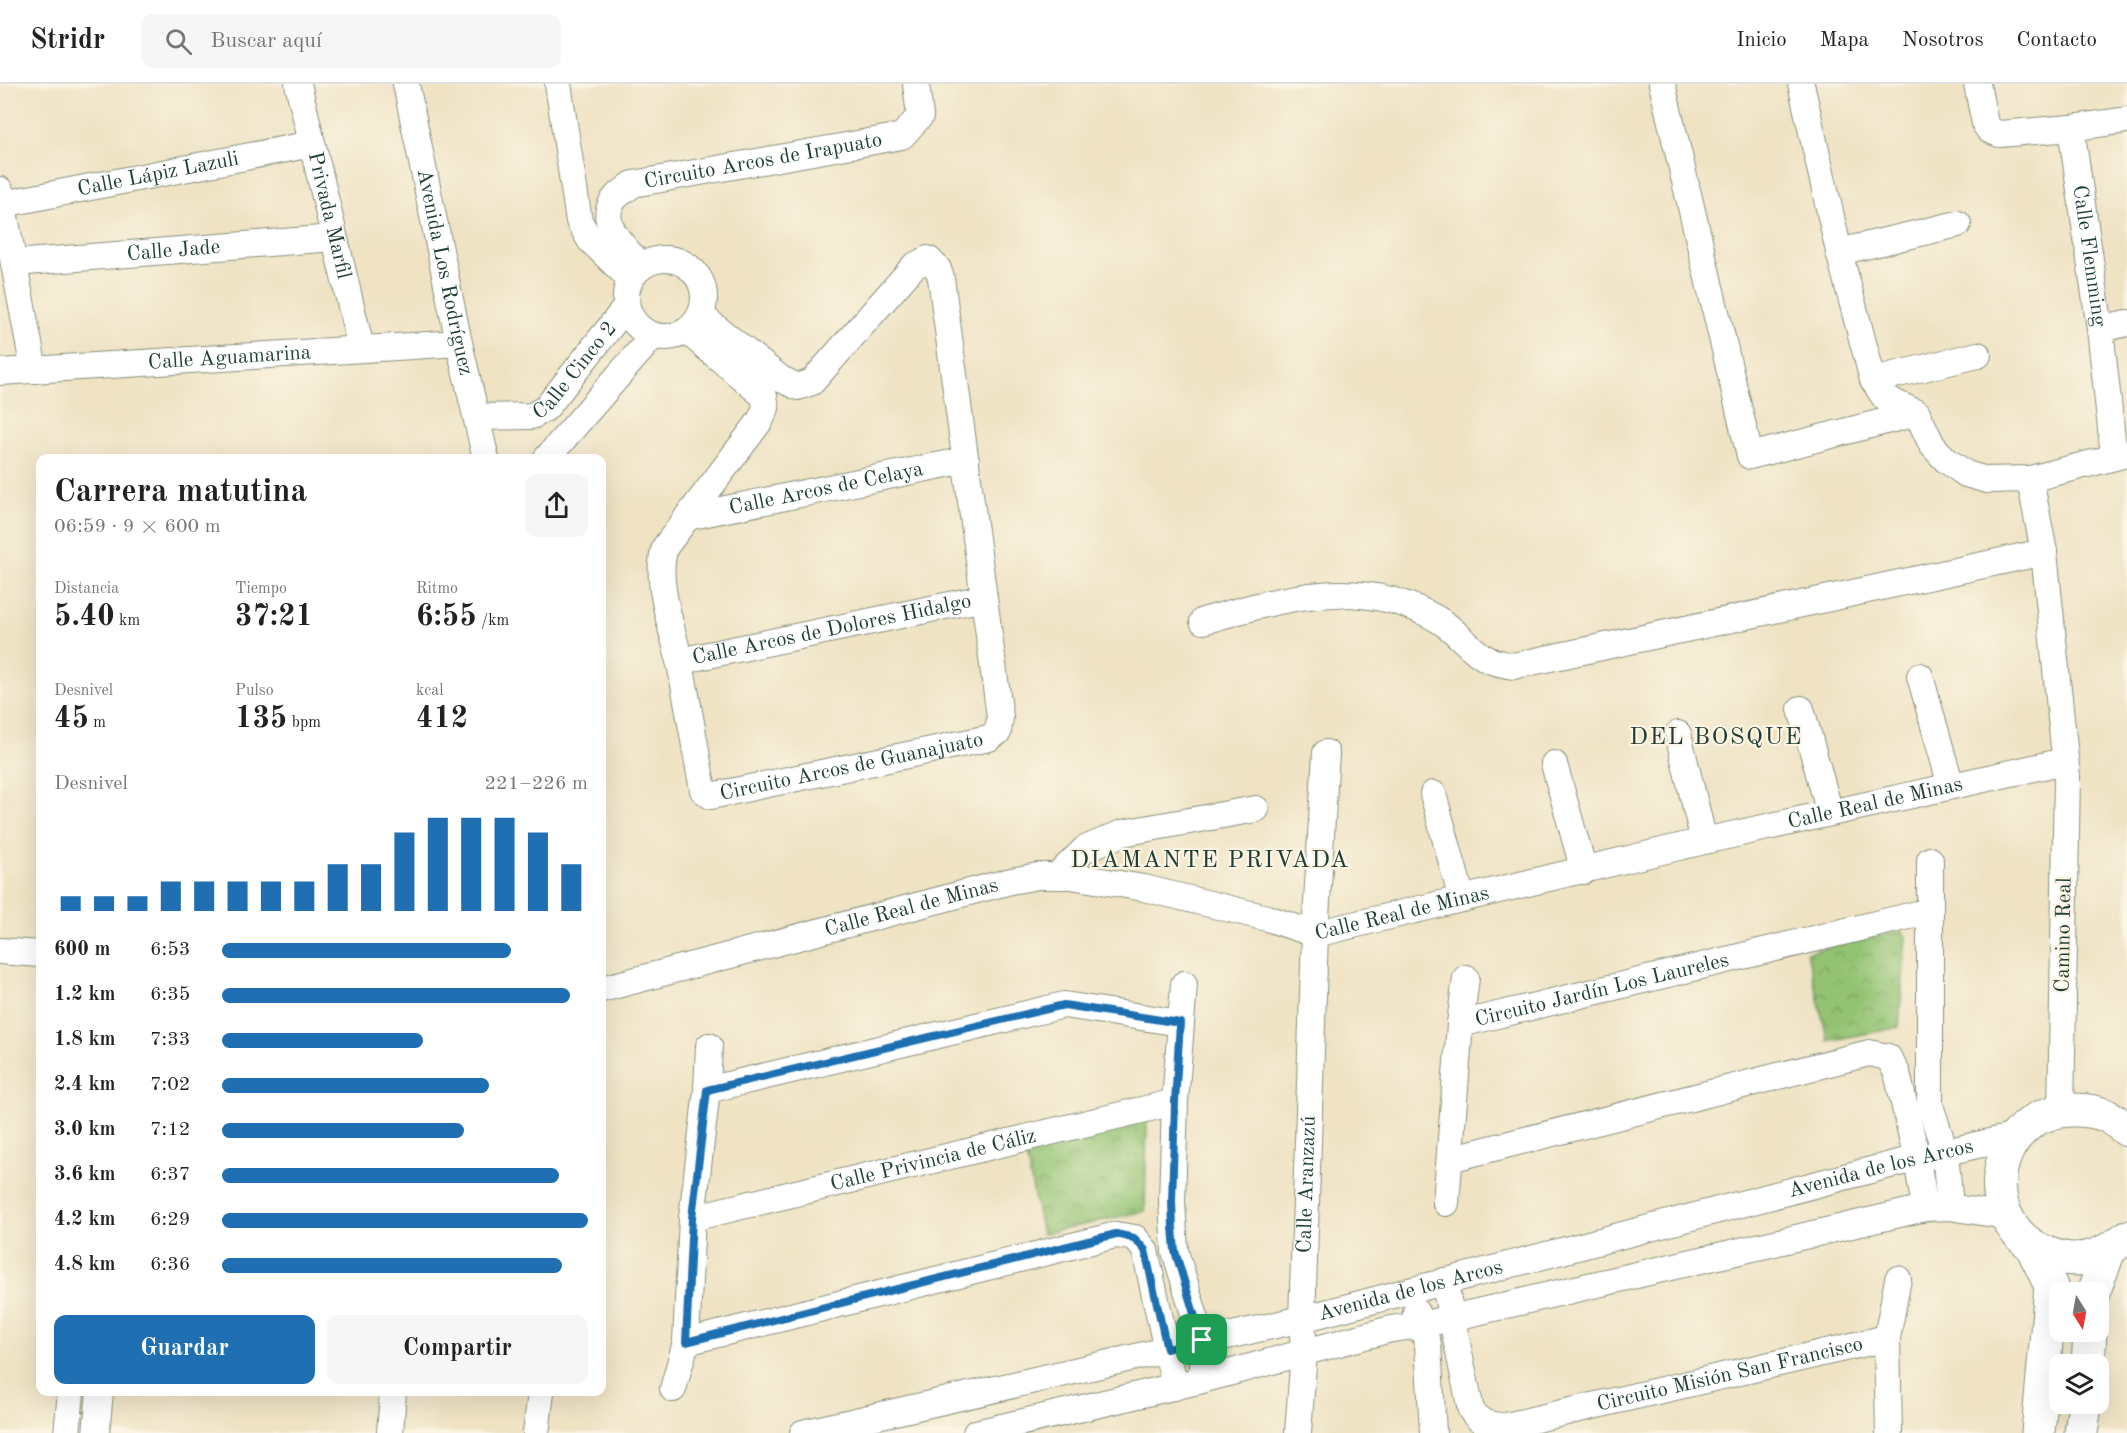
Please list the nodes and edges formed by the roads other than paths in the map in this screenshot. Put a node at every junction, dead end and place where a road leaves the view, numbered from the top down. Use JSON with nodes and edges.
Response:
{"nodes":[{"id":1,"x":298,"y":84,"type":"edge"},
{"id":2,"x":406,"y":84,"type":"edge"},
{"id":3,"x":558,"y":84,"type":"edge"},
{"id":4,"x":916,"y":84,"type":"edge"},
{"id":5,"x":1662,"y":84,"type":"edge"},
{"id":6,"x":1802,"y":84,"type":"edge"},
{"id":7,"x":1977,"y":84,"type":"edge"},
{"id":8,"x":2127,"y":120,"type":"edge"},
{"id":9,"x":2071,"y":128,"type":"junction"},
{"id":10,"x":312,"y":144,"type":"junction"},
{"id":11,"x":1,"y":197,"type":"edge"},
{"id":12,"x":1958,"y":224,"type":"dead end"},
{"id":13,"x":334,"y":238,"type":"junction"},
{"id":14,"x":1839,"y":252,"type":"junction"},
{"id":15,"x":14,"y":263,"type":"junction"},
{"id":16,"x":636,"y":272,"type":"junction"},
{"id":17,"x":626,"y":307,"type":"junction"},
{"id":18,"x":694,"y":323,"type":"junction"},
{"id":19,"x":2127,"y":323,"type":"edge"},
{"id":20,"x":2100,"y":329,"type":"junction"},
{"id":21,"x":653,"y":336,"type":"junction"},
{"id":22,"x":459,"y":343,"type":"junction"},
{"id":23,"x":361,"y":348,"type":"junction"},
{"id":24,"x":1978,"y":355,"type":"dead end"},
{"id":25,"x":34,"y":370,"type":"junction"},
{"id":26,"x":0,"y":372,"type":"edge"},
{"id":27,"x":1873,"y":380,"type":"junction"},
{"id":28,"x":1917,"y":413,"type":"junction"},
{"id":29,"x":477,"y":417,"type":"junction"},
{"id":30,"x":485,"y":454,"type":"edge"},
{"id":31,"x":550,"y":454,"type":"edge"},
{"id":32,"x":2121,"y":455,"type":"edge"},
{"id":33,"x":966,"y":460,"type":"junction"},
{"id":34,"x":2030,"y":479,"type":"junction"},
{"id":35,"x":687,"y":517,"type":"junction"},
{"id":36,"x":2044,"y":552,"type":"junction"},
{"id":37,"x":984,"y":598,"type":"junction"},
{"id":38,"x":1203,"y":621,"type":"dead end"},
{"id":39,"x":679,"y":661,"type":"junction"},
{"id":40,"x":1920,"y":676,"type":"dead end"},
{"id":41,"x":1801,"y":709,"type":"dead end"},
{"id":42,"x":1678,"y":734,"type":"dead end"},
{"id":43,"x":1326,"y":753,"type":"dead end"},
{"id":44,"x":2065,"y":761,"type":"junction"},
{"id":45,"x":1554,"y":764,"type":"dead end"},
{"id":46,"x":1951,"y":786,"type":"junction"},
{"id":47,"x":1433,"y":794,"type":"dead end"},
{"id":48,"x":1256,"y":809,"type":"dead end"},
{"id":49,"x":1830,"y":813,"type":"junction"},
{"id":50,"x":1704,"y":842,"type":"junction"},
{"id":51,"x":1930,"y":860,"type":"dead end"},
{"id":52,"x":1584,"y":871,"type":"junction"},
{"id":53,"x":1057,"y":876,"type":"junction"},
{"id":54,"x":1462,"y":900,"type":"junction"},
{"id":55,"x":1930,"y":911,"type":"junction"},
{"id":56,"x":1315,"y":934,"type":"junction"},
{"id":57,"x":0,"y":951,"type":"edge"},
{"id":58,"x":36,"y":954,"type":"edge"},
{"id":59,"x":1466,"y":978,"type":"dead end"},
{"id":60,"x":1184,"y":984,"type":"dead end"},
{"id":61,"x":606,"y":988,"type":"edge"},
{"id":62,"x":1180,"y":1023,"type":"junction"},
{"id":63,"x":1460,"y":1024,"type":"junction"},
{"id":64,"x":709,"y":1046,"type":"dead end"},
{"id":65,"x":707,"y":1090,"type":"junction"},
{"id":66,"x":1175,"y":1102,"type":"junction"},
{"id":67,"x":2061,"y":1110,"type":"junction"},
{"id":68,"x":2121,"y":1121,"type":"edge"},
{"id":69,"x":2016,"y":1136,"type":"junction"},
{"id":70,"x":1944,"y":1152,"type":"junction"},
{"id":71,"x":1450,"y":1159,"type":"junction"},
{"id":72,"x":1917,"y":1159,"type":"junction"},
{"id":73,"x":1446,"y":1203,"type":"dead end"},
{"id":74,"x":1950,"y":1207,"type":"junction"},
{"id":75,"x":1925,"y":1208,"type":"junction"},
{"id":76,"x":2006,"y":1216,"type":"junction"},
{"id":77,"x":692,"y":1218,"type":"junction"},
{"id":78,"x":2118,"y":1244,"type":"edge"},
{"id":79,"x":2032,"y":1247,"type":"junction"},
{"id":80,"x":1898,"y":1279,"type":"dead end"},
{"id":81,"x":1444,"y":1281,"type":"junction"},
{"id":82,"x":2099,"y":1282,"type":"edge"},
{"id":83,"x":1408,"y":1292,"type":"junction"},
{"id":84,"x":1453,"y":1318,"type":"junction"},
{"id":85,"x":1302,"y":1319,"type":"junction"},
{"id":86,"x":1421,"y":1325,"type":"junction"},
{"id":87,"x":1887,"y":1338,"type":"junction"},
{"id":88,"x":1202,"y":1340,"type":"junction"},
{"id":89,"x":686,"y":1342,"type":"junction"},
{"id":90,"x":1167,"y":1349,"type":"junction"},
{"id":91,"x":1304,"y":1352,"type":"junction"},
{"id":92,"x":1202,"y":1380,"type":"junction"},
{"id":93,"x":1175,"y":1386,"type":"junction"},
{"id":94,"x":673,"y":1389,"type":"dead end"},
{"id":95,"x":71,"y":1396,"type":"edge"},
{"id":96,"x":100,"y":1396,"type":"edge"},
{"id":97,"x":393,"y":1396,"type":"edge"},
{"id":98,"x":541,"y":1396,"type":"edge"},
{"id":99,"x":2084,"y":1414,"type":"edge"},
{"id":100,"x":68,"y":1433,"type":"edge"},
{"id":101,"x":96,"y":1433,"type":"edge"},
{"id":102,"x":390,"y":1433,"type":"edge"},
{"id":103,"x":536,"y":1433,"type":"edge"},
{"id":104,"x":803,"y":1433,"type":"edge"},
{"id":105,"x":976,"y":1433,"type":"edge"},
{"id":106,"x":1298,"y":1433,"type":"edge"},
{"id":107,"x":1433,"y":1433,"type":"edge"},
{"id":108,"x":1889,"y":1433,"type":"edge"},
{"id":109,"x":2038,"y":1433,"type":"edge"},
{"id":110,"x":2081,"y":1433,"type":"edge"}],
"edges":[{"from":1,"to":10,"type":"street","name":"Privada Marfil"},
{"from":2,"to":22,"type":"street","name":"Avenida Los Rodríguez"},
{"from":3,"to":16,"type":"street"},
{"from":4,"to":16,"type":"street","name":"Circuito Arcos de Irapuato"},
{"from":5,"to":28,"type":"street"},
{"from":6,"to":14,"type":"street"},
{"from":7,"to":9,"type":"street"},
{"from":8,"to":9,"type":"street"},
{"from":9,"to":20,"type":"street","name":"Calle Flemming"},
{"from":10,"to":11,"type":"street","name":"Calle Lápiz Lazuli"},
{"from":10,"to":13,"type":"street","name":"Privada Marfil"},
{"from":11,"to":15,"type":"street"},
{"from":12,"to":14,"type":"street"},
{"from":13,"to":15,"type":"street","name":"Calle Jade"},
{"from":13,"to":23,"type":"street","name":"Privada Marfil"},
{"from":14,"to":27,"type":"street"},
{"from":15,"to":25,"type":"street"},
{"from":16,"to":17,"type":"street"},
{"from":16,"to":18,"type":"street"},
{"from":17,"to":21,"type":"street"},
{"from":17,"to":29,"type":"street","name":"Calle Cinco 2"},
{"from":18,"to":21,"type":"street"},
{"from":18,"to":33,"type":"street","name":"Circuito Arcos de Guanajuato"},
{"from":18,"to":35,"type":"street","name":"Circuito Arcos de Guanajuato"},
{"from":19,"to":20,"type":"street"},
{"from":20,"to":32,"type":"street","name":"Calle Flemming"},
{"from":21,"to":31,"type":"street"},
{"from":22,"to":23,"type":"street","name":"Calle Aguamarina"},
{"from":22,"to":29,"type":"street","name":"Avenida Los Rodríguez"},
{"from":23,"to":25,"type":"street","name":"Calle Aguamarina"},
{"from":24,"to":27,"type":"street"},
{"from":25,"to":26,"type":"street","name":"Calle Aguamarina"},
{"from":27,"to":28,"type":"street"},
{"from":28,"to":34,"type":"street"},
{"from":29,"to":30,"type":"street","name":"Avenida Los Rodríguez"},
{"from":32,"to":34,"type":"street"},
{"from":33,"to":35,"type":"street","name":"Calle Arcos de Celaya"},
{"from":33,"to":37,"type":"street","name":"Circuito Arcos de Guanajuato"},
{"from":34,"to":36,"type":"street","name":"Camino Real"},
{"from":35,"to":39,"type":"street","name":"Circuito Arcos de Guanajuato"},
{"from":36,"to":38,"type":"street"},
{"from":36,"to":44,"type":"street","name":"Camino Real"},
{"from":37,"to":39,"type":"street","name":"Calle Arcos de Dolores Hidalgo"},
{"from":37,"to":39,"type":"street","name":"Circuito Arcos de Guanajuato"},
{"from":40,"to":46,"type":"street"},
{"from":41,"to":49,"type":"street"},
{"from":42,"to":50,"type":"street"},
{"from":43,"to":56,"type":"street","name":"Calle Aranzazú"},
{"from":44,"to":46,"type":"street","name":"Calle Real de Minas"},
{"from":44,"to":67,"type":"street","name":"Camino Real"},
{"from":45,"to":52,"type":"street"},
{"from":46,"to":49,"type":"street","name":"Calle Real de Minas"},
{"from":47,"to":54,"type":"street"},
{"from":48,"to":53,"type":"street"},
{"from":49,"to":50,"type":"street","name":"Calle Real de Minas"},
{"from":50,"to":52,"type":"street","name":"Calle Real de Minas"},
{"from":51,"to":55,"type":"street"},
{"from":52,"to":54,"type":"street","name":"Calle Real de Minas"},
{"from":53,"to":56,"type":"street","name":"Calle Real de Minas"},
{"from":53,"to":61,"type":"street","name":"Calle Real de Minas"},
{"from":54,"to":56,"type":"street","name":"Calle Real de Minas"},
{"from":55,"to":63,"type":"street","name":"Circuito Jardín Los Laureles"},
{"from":55,"to":70,"type":"street"},
{"from":56,"to":85,"type":"street","name":"Calle Aranzazú"},
{"from":57,"to":58,"type":"street"},
{"from":59,"to":63,"type":"street"},
{"from":60,"to":62,"type":"street"},
{"from":62,"to":65,"type":"street"},
{"from":62,"to":66,"type":"street"},
{"from":63,"to":71,"type":"street","name":"Circuito Jardín Los Laureles"},
{"from":64,"to":65,"type":"street"},
{"from":65,"to":77,"type":"street"},
{"from":66,"to":77,"type":"street","name":"Calle Privincia de Cáliz"},
{"from":66,"to":88,"type":"street"},
{"from":67,"to":68,"type":"main road"},
{"from":67,"to":69,"type":"main road"},
{"from":69,"to":70,"type":"street","name":"Avenida de los Arcos"},
{"from":69,"to":76,"type":"main road"},
{"from":70,"to":72,"type":"street","name":"Avenida de los Arcos"},
{"from":70,"to":74,"type":"street"},
{"from":71,"to":72,"type":"street"},
{"from":71,"to":73,"type":"street","name":"Circuito Jardín Los Laureles"},
{"from":72,"to":75,"type":"street"},
{"from":72,"to":81,"type":"street","name":"Avenida de los Arcos"},
{"from":74,"to":75,"type":"street","name":"Avenida de los Arcos"},
{"from":74,"to":76,"type":"street","name":"Avenida de los Arcos"},
{"from":75,"to":84,"type":"street","name":"Avenida de los Arcos"},
{"from":76,"to":79,"type":"main road"},
{"from":77,"to":89,"type":"street"},
{"from":78,"to":79,"type":"main road"},
{"from":78,"to":82,"type":"main road"},
{"from":79,"to":109,"type":"main road"},
{"from":80,"to":87,"type":"street"},
{"from":81,"to":83,"type":"street","name":"Avenida de los Arcos"},
{"from":81,"to":84,"type":"street","name":"Circuito Misión San Francisco"},
{"from":83,"to":85,"type":"street","name":"Avenida de los Arcos"},
{"from":83,"to":86,"type":"street"},
{"from":84,"to":86,"type":"street","name":"Avenida de los Arcos"},
{"from":84,"to":87,"type":"street","name":"Circuito Misión San Francisco"},
{"from":85,"to":88,"type":"street","name":"Avenida de los Arcos"},
{"from":85,"to":91,"type":"street","name":"Calle Aranzazú"},
{"from":86,"to":91,"type":"street","name":"Avenida de los Arcos"},
{"from":86,"to":107,"type":"street"},
{"from":87,"to":108,"type":"street","name":"Circuito Misión San Francisco"},
{"from":88,"to":90,"type":"street","name":"Avenida de los Arcos"},
{"from":88,"to":92,"type":"street"},
{"from":89,"to":90,"type":"street"},
{"from":89,"to":94,"type":"street"},
{"from":90,"to":93,"type":"street"},
{"from":90,"to":104,"type":"street","name":"Avenida de los Arcos"},
{"from":91,"to":92,"type":"street","name":"Avenida de los Arcos"},
{"from":91,"to":106,"type":"street","name":"Calle Aranzazú"},
{"from":92,"to":93,"type":"street","name":"Avenida de los Arcos"},
{"from":93,"to":105,"type":"street","name":"Avenida de los Arcos"},
{"from":95,"to":100,"type":"street"},
{"from":96,"to":101,"type":"street"},
{"from":97,"to":102,"type":"street"},
{"from":98,"to":103,"type":"street"},
{"from":99,"to":110,"type":"main road"}]}
